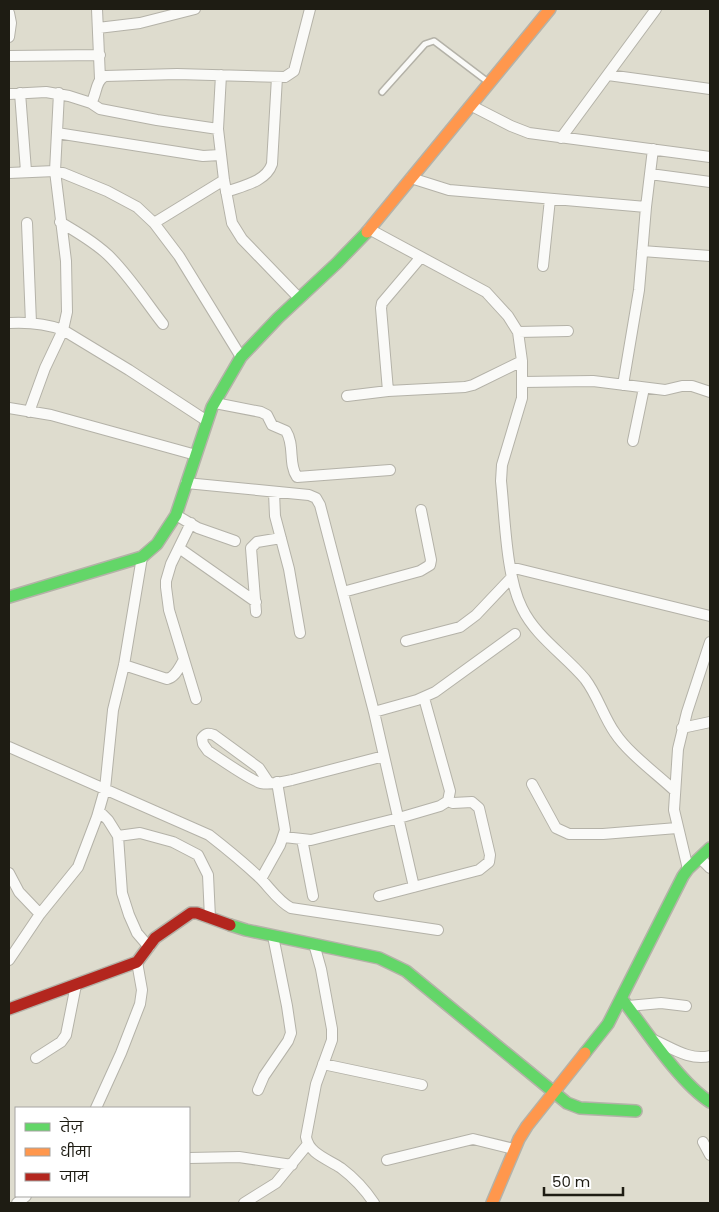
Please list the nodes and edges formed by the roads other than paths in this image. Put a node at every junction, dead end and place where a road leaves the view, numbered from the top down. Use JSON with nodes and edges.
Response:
{"nodes":[{"id":1,"x":96,"y":9,"type":"edge"},
{"id":2,"x":195,"y":9,"type":"edge"},
{"id":3,"x":310,"y":9,"type":"edge"},
{"id":4,"x":550,"y":9,"type":"edge"},
{"id":5,"x":656,"y":9,"type":"edge"},
{"id":6,"x":9,"y":13,"type":"edge"},
{"id":7,"x":98,"y":28,"type":"junction"},
{"id":8,"x":9,"y":38,"type":"edge"},
{"id":9,"x":100,"y":55,"type":"junction"},
{"id":10,"x":9,"y":56,"type":"edge"},
{"id":11,"x":221,"y":75,"type":"junction"},
{"id":12,"x":608,"y":75,"type":"junction"},
{"id":13,"x":277,"y":77,"type":"junction"},
{"id":14,"x":100,"y":79,"type":"junction"},
{"id":15,"x":490,"y":84,"type":"junction"},
{"id":16,"x":710,"y":89,"type":"edge"},
{"id":17,"x":382,"y":92,"type":"dead end"},
{"id":18,"x":20,"y":93,"type":"junction"},
{"id":19,"x":59,"y":93,"type":"junction"},
{"id":20,"x":9,"y":94,"type":"edge"},
{"id":21,"x":91,"y":103,"type":"junction"},
{"id":22,"x":472,"y":106,"type":"junction"},
{"id":23,"x":218,"y":129,"type":"junction"},
{"id":24,"x":57,"y":133,"type":"junction"},
{"id":25,"x":561,"y":138,"type":"junction"},
{"id":26,"x":653,"y":149,"type":"junction"},
{"id":27,"x":220,"y":156,"type":"junction"},
{"id":28,"x":710,"y":157,"type":"edge"},
{"id":29,"x":55,"y":171,"type":"junction"},
{"id":30,"x":26,"y":172,"type":"junction"},
{"id":31,"x":9,"y":173,"type":"edge"},
{"id":32,"x":650,"y":174,"type":"junction"},
{"id":33,"x":411,"y":178,"type":"junction"},
{"id":34,"x":224,"y":180,"type":"junction"},
{"id":35,"x":710,"y":182,"type":"edge"},
{"id":36,"x":226,"y":192,"type":"junction"},
{"id":37,"x":550,"y":199,"type":"junction"},
{"id":38,"x":646,"y":208,"type":"junction"},
{"id":39,"x":60,"y":222,"type":"junction"},
{"id":40,"x":27,"y":223,"type":"dead end"},
{"id":41,"x":154,"y":223,"type":"junction"},
{"id":42,"x":369,"y":229,"type":"junction"},
{"id":43,"x":642,"y":251,"type":"junction"},
{"id":44,"x":710,"y":256,"type":"edge"},
{"id":45,"x":422,"y":257,"type":"junction"},
{"id":46,"x":543,"y":266,"type":"dead end"},
{"id":47,"x":299,"y":298,"type":"junction"},
{"id":48,"x":9,"y":323,"type":"edge"},
{"id":49,"x":31,"y":323,"type":"junction"},
{"id":50,"x":163,"y":324,"type":"dead end"},
{"id":51,"x":63,"y":330,"type":"junction"},
{"id":52,"x":568,"y":331,"type":"dead end"},
{"id":53,"x":518,"y":332,"type":"junction"},
{"id":54,"x":241,"y":357,"type":"junction"},
{"id":55,"x":522,"y":362,"type":"junction"},
{"id":56,"x":523,"y":382,"type":"junction"},
{"id":57,"x":622,"y":385,"type":"junction"},
{"id":58,"x":644,"y":388,"type":"junction"},
{"id":59,"x":388,"y":392,"type":"junction"},
{"id":60,"x":710,"y":392,"type":"edge"},
{"id":61,"x":347,"y":396,"type":"dead end"},
{"id":62,"x":214,"y":403,"type":"junction"},
{"id":63,"x":9,"y":408,"type":"edge"},
{"id":64,"x":29,"y":412,"type":"junction"},
{"id":65,"x":207,"y":421,"type":"junction"},
{"id":66,"x":633,"y":441,"type":"dead end"},
{"id":67,"x":196,"y":455,"type":"junction"},
{"id":68,"x":390,"y":470,"type":"dead end"},
{"id":69,"x":186,"y":483,"type":"junction"},
{"id":70,"x":274,"y":492,"type":"junction"},
{"id":71,"x":421,"y":510,"type":"dead end"},
{"id":72,"x":176,"y":515,"type":"junction"},
{"id":73,"x":191,"y":524,"type":"junction"},
{"id":74,"x":281,"y":538,"type":"junction"},
{"id":75,"x":235,"y":542,"type":"dead end"},
{"id":76,"x":179,"y":548,"type":"junction"},
{"id":77,"x":142,"y":557,"type":"junction"},
{"id":78,"x":511,"y":573,"type":"junction"},
{"id":79,"x":343,"y":592,"type":"junction"},
{"id":80,"x":9,"y":597,"type":"edge"},
{"id":81,"x":710,"y":616,"type":"edge"},
{"id":82,"x":300,"y":633,"type":"dead end"},
{"id":83,"x":515,"y":634,"type":"dead end"},
{"id":84,"x":406,"y":641,"type":"dead end"},
{"id":85,"x":710,"y":642,"type":"edge"},
{"id":86,"x":184,"y":660,"type":"junction"},
{"id":87,"x":124,"y":665,"type":"junction"},
{"id":88,"x":424,"y":698,"type":"junction"},
{"id":89,"x":196,"y":699,"type":"dead end"},
{"id":90,"x":374,"y":712,"type":"junction"},
{"id":91,"x":710,"y":722,"type":"edge"},
{"id":92,"x":682,"y":728,"type":"junction"},
{"id":93,"x":9,"y":747,"type":"edge"},
{"id":94,"x":384,"y":756,"type":"junction"},
{"id":95,"x":273,"y":783,"type":"junction"},
{"id":96,"x":532,"y":784,"type":"dead end"},
{"id":97,"x":105,"y":789,"type":"junction"},
{"id":98,"x":675,"y":791,"type":"junction"},
{"id":99,"x":448,"y":801,"type":"junction"},
{"id":100,"x":99,"y":811,"type":"junction"},
{"id":101,"x":400,"y":818,"type":"junction"},
{"id":102,"x":678,"y":828,"type":"junction"},
{"id":103,"x":118,"y":836,"type":"junction"},
{"id":104,"x":284,"y":837,"type":"junction"},
{"id":105,"x":302,"y":840,"type":"junction"},
{"id":106,"x":710,"y":848,"type":"edge"},
{"id":107,"x":700,"y":858,"type":"junction"},
{"id":108,"x":710,"y":868,"type":"edge"},
{"id":109,"x":688,"y":869,"type":"junction"},
{"id":110,"x":9,"y":873,"type":"edge"},
{"id":111,"x":261,"y":879,"type":"junction"},
{"id":112,"x":414,"y":887,"type":"junction"},
{"id":113,"x":312,"y":896,"type":"dead end"},
{"id":114,"x":379,"y":896,"type":"dead end"},
{"id":115,"x":40,"y":914,"type":"junction"},
{"id":116,"x":210,"y":918,"type":"junction"},
{"id":117,"x":438,"y":930,"type":"dead end"},
{"id":118,"x":273,"y":936,"type":"junction"},
{"id":119,"x":314,"y":944,"type":"junction"},
{"id":120,"x":148,"y":947,"type":"junction"},
{"id":121,"x":9,"y":960,"type":"edge"},
{"id":122,"x":137,"y":962,"type":"junction"},
{"id":123,"x":76,"y":985,"type":"junction"},
{"id":124,"x":625,"y":1002,"type":"junction"},
{"id":125,"x":686,"y":1006,"type":"dead end"},
{"id":126,"x":9,"y":1009,"type":"edge"},
{"id":127,"x":654,"y":1040,"type":"junction"},
{"id":128,"x":710,"y":1056,"type":"edge"},
{"id":129,"x":36,"y":1058,"type":"dead end"},
{"id":130,"x":323,"y":1064,"type":"junction"},
{"id":131,"x":422,"y":1085,"type":"dead end"},
{"id":132,"x":258,"y":1090,"type":"dead end"},
{"id":133,"x":554,"y":1093,"type":"junction"},
{"id":134,"x":710,"y":1102,"type":"edge"},
{"id":135,"x":96,"y":1107,"type":"edge"},
{"id":136,"x":636,"y":1111,"type":"dead end"},
{"id":137,"x":703,"y":1142,"type":"dead end"},
{"id":138,"x":308,"y":1144,"type":"junction"},
{"id":139,"x":514,"y":1149,"type":"junction"},
{"id":140,"x":710,"y":1155,"type":"edge"},
{"id":141,"x":190,"y":1158,"type":"edge"},
{"id":142,"x":386,"y":1160,"type":"dead end"},
{"id":143,"x":292,"y":1165,"type":"junction"},
{"id":144,"x":244,"y":1203,"type":"edge"},
{"id":145,"x":374,"y":1203,"type":"edge"},
{"id":146,"x":492,"y":1203,"type":"edge"}],
"edges":[{"from":1,"to":7,"type":"street"},
{"from":2,"to":7,"type":"street"},
{"from":3,"to":13,"type":"street"},
{"from":4,"to":15,"type":"street"},
{"from":5,"to":12,"type":"street"},
{"from":6,"to":8,"type":"street"},
{"from":7,"to":9,"type":"street"},
{"from":9,"to":10,"type":"street"},
{"from":9,"to":14,"type":"street"},
{"from":11,"to":13,"type":"street"},
{"from":11,"to":14,"type":"street"},
{"from":11,"to":23,"type":"street"},
{"from":12,"to":16,"type":"street"},
{"from":12,"to":25,"type":"street"},
{"from":13,"to":36,"type":"street"},
{"from":14,"to":21,"type":"street"},
{"from":15,"to":17,"type":"lane"},
{"from":15,"to":22,"type":"street"},
{"from":18,"to":19,"type":"street"},
{"from":18,"to":20,"type":"street"},
{"from":18,"to":30,"type":"street"},
{"from":19,"to":21,"type":"street"},
{"from":19,"to":24,"type":"street"},
{"from":21,"to":23,"type":"street"},
{"from":22,"to":25,"type":"street"},
{"from":22,"to":33,"type":"street"},
{"from":23,"to":27,"type":"street"},
{"from":24,"to":27,"type":"street"},
{"from":24,"to":29,"type":"street"},
{"from":25,"to":26,"type":"street"},
{"from":26,"to":28,"type":"street"},
{"from":26,"to":32,"type":"street"},
{"from":27,"to":34,"type":"street"},
{"from":29,"to":30,"type":"street"},
{"from":29,"to":39,"type":"street"},
{"from":29,"to":41,"type":"street"},
{"from":30,"to":31,"type":"street"},
{"from":32,"to":35,"type":"street"},
{"from":32,"to":38,"type":"street"},
{"from":33,"to":37,"type":"street"},
{"from":33,"to":42,"type":"street"},
{"from":34,"to":36,"type":"street"},
{"from":34,"to":41,"type":"street"},
{"from":36,"to":47,"type":"street"},
{"from":37,"to":38,"type":"street"},
{"from":37,"to":46,"type":"street"},
{"from":38,"to":43,"type":"street"},
{"from":39,"to":50,"type":"street"},
{"from":39,"to":51,"type":"street"},
{"from":40,"to":49,"type":"street"},
{"from":41,"to":54,"type":"street"},
{"from":42,"to":45,"type":"street"},
{"from":42,"to":47,"type":"street"},
{"from":43,"to":44,"type":"street"},
{"from":43,"to":57,"type":"street"},
{"from":45,"to":53,"type":"street"},
{"from":45,"to":59,"type":"street"},
{"from":47,"to":54,"type":"street"},
{"from":48,"to":49,"type":"street"},
{"from":49,"to":51,"type":"street"},
{"from":51,"to":64,"type":"street"},
{"from":51,"to":65,"type":"street"},
{"from":52,"to":53,"type":"street"},
{"from":53,"to":55,"type":"street"},
{"from":54,"to":62,"type":"street"},
{"from":55,"to":56,"type":"street"},
{"from":55,"to":59,"type":"street"},
{"from":56,"to":57,"type":"street"},
{"from":56,"to":78,"type":"street"},
{"from":57,"to":58,"type":"street"},
{"from":58,"to":60,"type":"street"},
{"from":58,"to":66,"type":"street"},
{"from":59,"to":61,"type":"street"},
{"from":62,"to":65,"type":"street"},
{"from":62,"to":68,"type":"street"},
{"from":63,"to":64,"type":"street"},
{"from":64,"to":67,"type":"street"},
{"from":65,"to":67,"type":"street"},
{"from":67,"to":69,"type":"street"},
{"from":69,"to":70,"type":"street"},
{"from":69,"to":72,"type":"street"},
{"from":70,"to":74,"type":"street"},
{"from":70,"to":79,"type":"street"},
{"from":71,"to":79,"type":"street"},
{"from":72,"to":73,"type":"street"},
{"from":72,"to":77,"type":"street"},
{"from":73,"to":75,"type":"street"},
{"from":73,"to":76,"type":"street"},
{"from":74,"to":76,"type":"street"},
{"from":74,"to":82,"type":"street"},
{"from":76,"to":86,"type":"street"},
{"from":77,"to":80,"type":"street"},
{"from":77,"to":87,"type":"street"},
{"from":78,"to":81,"type":"street"},
{"from":78,"to":84,"type":"street"},
{"from":78,"to":98,"type":"street"},
{"from":79,"to":90,"type":"street"},
{"from":83,"to":88,"type":"street"},
{"from":85,"to":92,"type":"street"},
{"from":86,"to":87,"type":"street"},
{"from":86,"to":89,"type":"street"},
{"from":87,"to":97,"type":"street"},
{"from":88,"to":90,"type":"street"},
{"from":88,"to":99,"type":"street"},
{"from":90,"to":94,"type":"street"},
{"from":91,"to":92,"type":"street"},
{"from":92,"to":98,"type":"street"},
{"from":93,"to":97,"type":"street"},
{"from":94,"to":95,"type":"street"},
{"from":94,"to":101,"type":"street"},
{"from":95,"to":95,"type":"street"},
{"from":95,"to":104,"type":"street"},
{"from":96,"to":102,"type":"street"},
{"from":97,"to":100,"type":"street"},
{"from":97,"to":111,"type":"street"},
{"from":98,"to":102,"type":"street"},
{"from":99,"to":101,"type":"street"},
{"from":99,"to":112,"type":"street"},
{"from":100,"to":103,"type":"street"},
{"from":100,"to":115,"type":"street"},
{"from":101,"to":105,"type":"street"},
{"from":101,"to":112,"type":"street"},
{"from":102,"to":109,"type":"street"},
{"from":103,"to":116,"type":"street"},
{"from":103,"to":120,"type":"street"},
{"from":104,"to":105,"type":"street"},
{"from":104,"to":111,"type":"street"},
{"from":105,"to":113,"type":"street"},
{"from":106,"to":107,"type":"street"},
{"from":107,"to":108,"type":"street"},
{"from":107,"to":109,"type":"street"},
{"from":109,"to":124,"type":"street"},
{"from":110,"to":115,"type":"street"},
{"from":111,"to":117,"type":"street"},
{"from":112,"to":114,"type":"street"},
{"from":115,"to":121,"type":"street"},
{"from":116,"to":118,"type":"street"},
{"from":116,"to":120,"type":"street"},
{"from":118,"to":119,"type":"street"},
{"from":118,"to":132,"type":"street"},
{"from":119,"to":130,"type":"street"},
{"from":119,"to":133,"type":"street"},
{"from":120,"to":122,"type":"street"},
{"from":122,"to":123,"type":"street"},
{"from":122,"to":135,"type":"street"},
{"from":123,"to":126,"type":"street"},
{"from":123,"to":129,"type":"street"},
{"from":124,"to":125,"type":"street"},
{"from":124,"to":127,"type":"street"},
{"from":124,"to":133,"type":"street"},
{"from":127,"to":128,"type":"street"},
{"from":127,"to":134,"type":"street"},
{"from":130,"to":131,"type":"street"},
{"from":130,"to":138,"type":"street"},
{"from":133,"to":136,"type":"street"},
{"from":133,"to":139,"type":"street"},
{"from":137,"to":140,"type":"street"},
{"from":138,"to":143,"type":"street"},
{"from":138,"to":145,"type":"street"},
{"from":139,"to":142,"type":"street"},
{"from":139,"to":146,"type":"street"},
{"from":141,"to":143,"type":"street"},
{"from":143,"to":144,"type":"street"}]}
